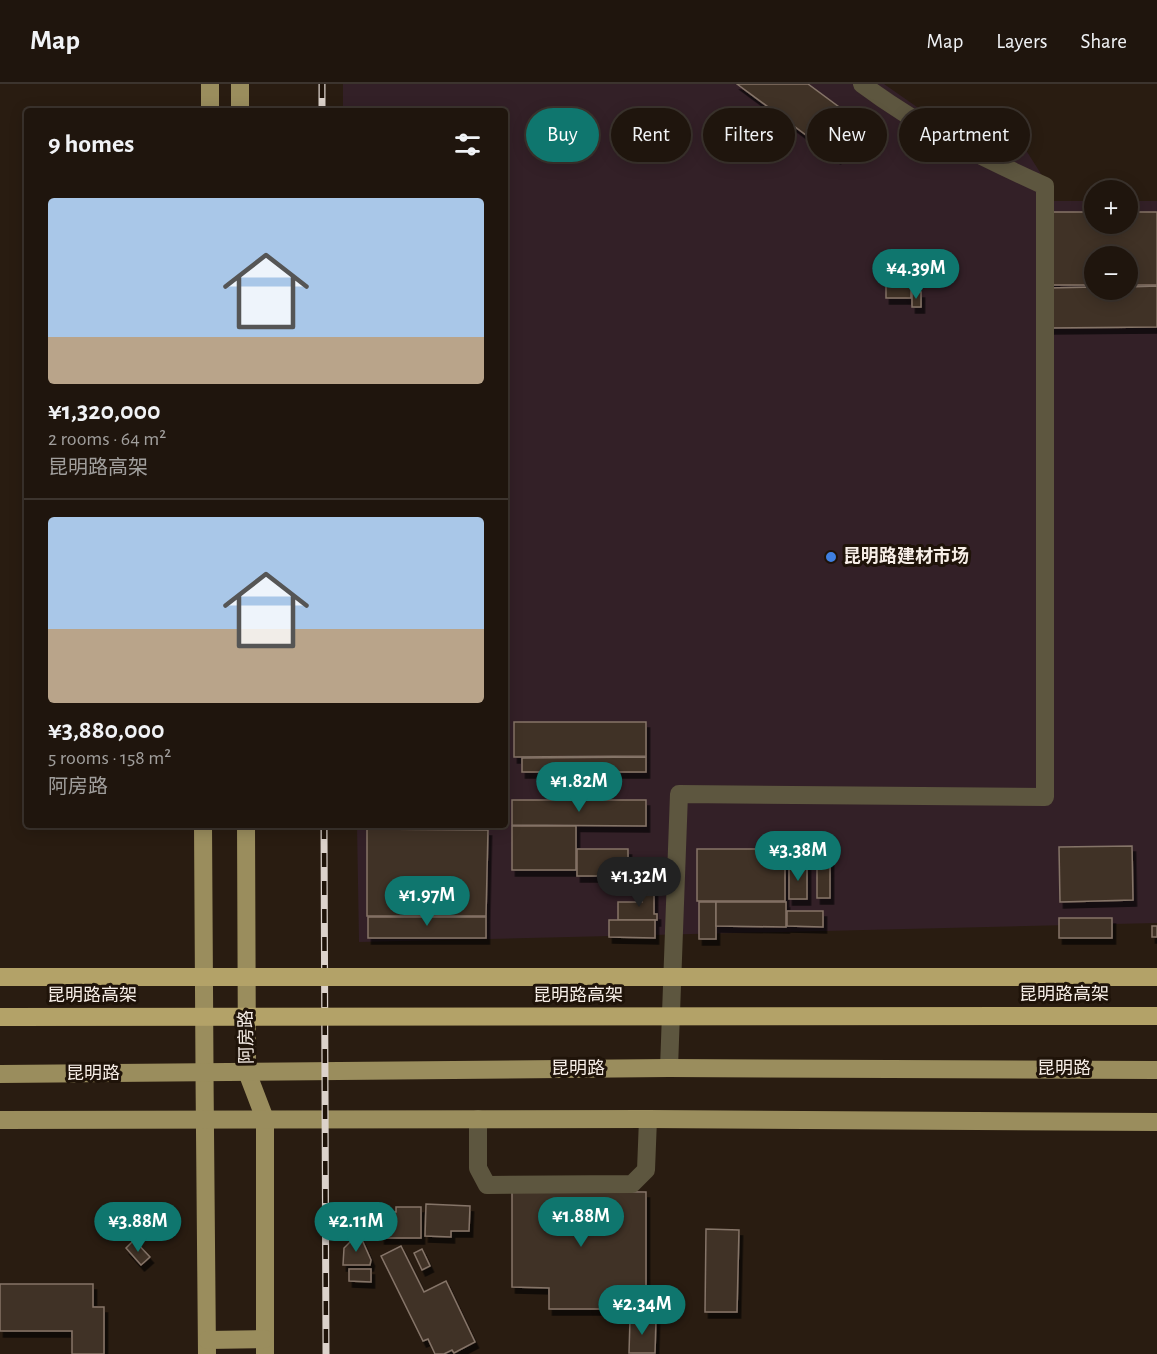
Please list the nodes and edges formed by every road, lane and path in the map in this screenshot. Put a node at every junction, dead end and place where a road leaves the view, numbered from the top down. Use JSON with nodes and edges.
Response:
{"nodes":[{"id":1,"x":210,"y":84,"type":"edge"},
{"id":2,"x":240,"y":84,"type":"edge"},
{"id":3,"x":862,"y":84,"type":"edge"},
{"id":4,"x":210,"y":108,"type":"edge"},
{"id":5,"x":240,"y":108,"type":"edge"},
{"id":6,"x":203,"y":828,"type":"edge"},
{"id":7,"x":246,"y":828,"type":"edge"},
{"id":8,"x":0,"y":977,"type":"edge"},
{"id":9,"x":1157,"y":977,"type":"edge"},
{"id":10,"x":1157,"y":1016,"type":"edge"},
{"id":11,"x":0,"y":1017,"type":"edge"},
{"id":12,"x":669,"y":1068,"type":"junction"},
{"id":13,"x":1157,"y":1070,"type":"edge"},
{"id":14,"x":247,"y":1072,"type":"junction"},
{"id":15,"x":205,"y":1073,"type":"junction"},
{"id":16,"x":0,"y":1074,"type":"edge"},
{"id":17,"x":265,"y":1119,"type":"junction"},
{"id":18,"x":478,"y":1119,"type":"junction"},
{"id":19,"x":648,"y":1119,"type":"junction"},
{"id":20,"x":0,"y":1120,"type":"edge"},
{"id":21,"x":203,"y":1121,"type":"junction"},
{"id":22,"x":1157,"y":1122,"type":"edge"},
{"id":23,"x":207,"y":1347,"type":"edge"},
{"id":24,"x":265,"y":1347,"type":"edge"}],
"edges":[{"from":1,"to":4,"type":"main road"},
{"from":2,"to":5,"type":"main road"},
{"from":3,"to":12,"type":"lane"},
{"from":6,"to":15,"type":"main road"},
{"from":7,"to":14,"type":"main road","name":"阿房路"},
{"from":8,"to":9,"type":"highway","name":"昆明路高架","bridge":true},
{"from":10,"to":11,"type":"highway","name":"昆明路高架","bridge":true},
{"from":12,"to":13,"type":"main road","name":"昆明路"},
{"from":12,"to":14,"type":"main road","name":"昆明路"},
{"from":14,"to":15,"type":"main road","name":"昆明路"},
{"from":14,"to":17,"type":"main road","name":"阿房路"},
{"from":15,"to":16,"type":"main road","name":"昆明路"},
{"from":15,"to":21,"type":"main road"},
{"from":17,"to":18,"type":"main road"},
{"from":17,"to":21,"type":"main road"},
{"from":17,"to":24,"type":"main road","name":"阿房路"},
{"from":18,"to":19,"type":"main road"},
{"from":18,"to":19,"type":"lane"},
{"from":19,"to":22,"type":"main road"},
{"from":20,"to":21,"type":"main road"},
{"from":21,"to":23,"type":"main road"},
{"from":23,"to":24,"type":"main road"}]}
